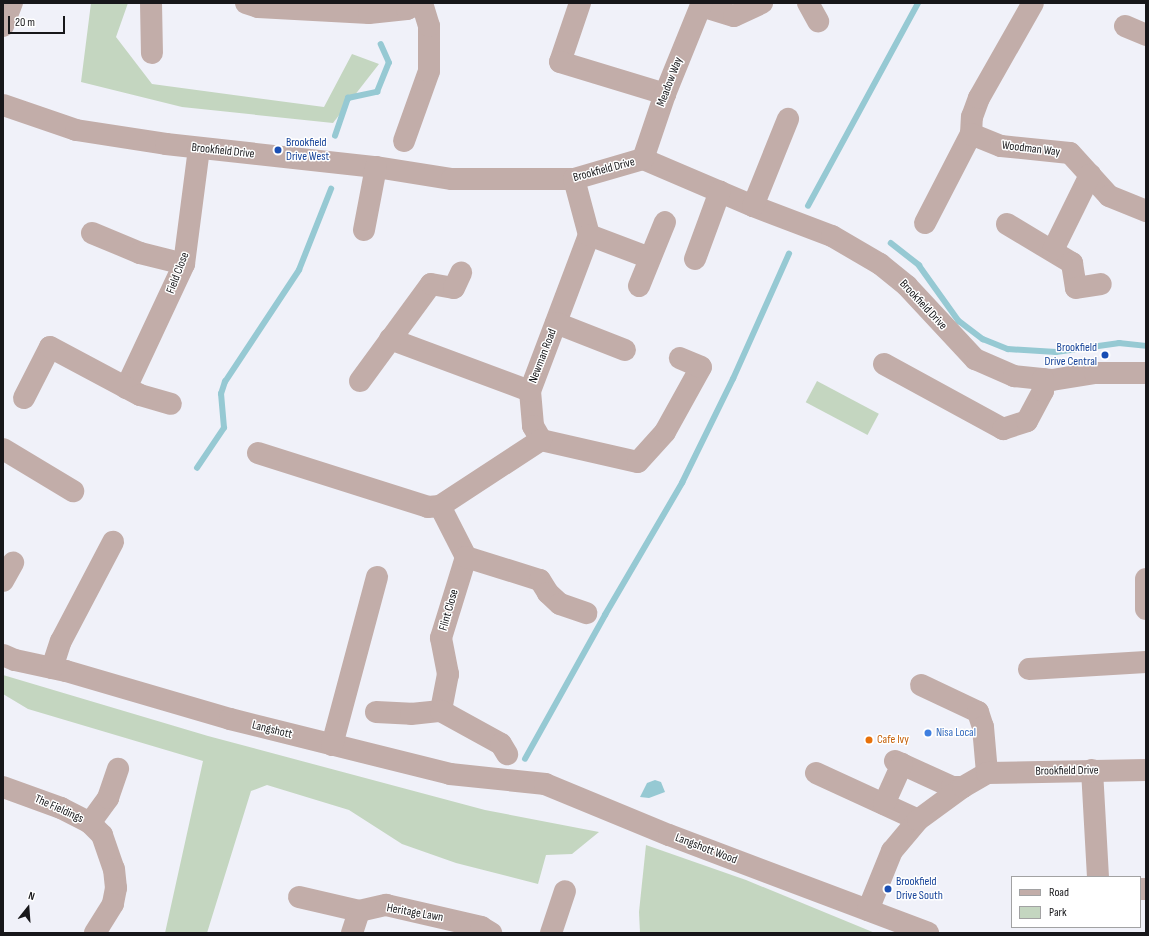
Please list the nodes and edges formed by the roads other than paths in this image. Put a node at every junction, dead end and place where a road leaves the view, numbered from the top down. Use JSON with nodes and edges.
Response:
{"nodes":[{"id":1,"x":151,"y":3,"type":"edge"},
{"id":2,"x":246,"y":3,"type":"edge"},
{"id":3,"x":421,"y":3,"type":"edge"},
{"id":4,"x":580,"y":3,"type":"edge"},
{"id":5,"x":762,"y":3,"type":"edge"},
{"id":6,"x":1033,"y":3,"type":"edge"},
{"id":7,"x":702,"y":5,"type":"edge"},
{"id":8,"x":369,"y":8,"type":"edge"},
{"id":9,"x":1125,"y":26,"type":"dead end"},
{"id":10,"x":1146,"y":35,"type":"edge"},
{"id":11,"x":152,"y":53,"type":"dead end"},
{"id":12,"x":665,"y":94,"type":"junction"},
{"id":13,"x":3,"y":105,"type":"edge"},
{"id":14,"x":788,"y":120,"type":"dead end"},
{"id":15,"x":971,"y":134,"type":"junction"},
{"id":16,"x":404,"y":141,"type":"dead end"},
{"id":17,"x":199,"y":149,"type":"junction"},
{"id":18,"x":643,"y":159,"type":"junction"},
{"id":19,"x":376,"y":167,"type":"junction"},
{"id":20,"x":1090,"y":175,"type":"junction"},
{"id":21,"x":574,"y":179,"type":"junction"},
{"id":22,"x":720,"y":191,"type":"junction"},
{"id":23,"x":753,"y":206,"type":"junction"},
{"id":24,"x":1146,"y":211,"type":"edge"},
{"id":25,"x":665,"y":222,"type":"dead end"},
{"id":26,"x":924,"y":223,"type":"dead end"},
{"id":27,"x":1007,"y":224,"type":"dead end"},
{"id":28,"x":364,"y":230,"type":"dead end"},
{"id":29,"x":92,"y":233,"type":"dead end"},
{"id":30,"x":589,"y":235,"type":"junction"},
{"id":31,"x":1053,"y":250,"type":"junction"},
{"id":32,"x":650,"y":258,"type":"junction"},
{"id":33,"x":695,"y":259,"type":"dead end"},
{"id":34,"x":184,"y":264,"type":"junction"},
{"id":35,"x":462,"y":273,"type":"dead end"},
{"id":36,"x":1101,"y":284,"type":"dead end"},
{"id":37,"x":639,"y":286,"type":"dead end"},
{"id":38,"x":556,"y":322,"type":"junction"},
{"id":39,"x":390,"y":339,"type":"junction"},
{"id":40,"x":625,"y":350,"type":"dead end"},
{"id":41,"x":680,"y":358,"type":"dead end"},
{"id":42,"x":884,"y":364,"type":"dead end"},
{"id":43,"x":1146,"y":373,"type":"edge"},
{"id":44,"x":1043,"y":379,"type":"junction"},
{"id":45,"x":360,"y":381,"type":"dead end"},
{"id":46,"x":126,"y":388,"type":"junction"},
{"id":47,"x":530,"y":391,"type":"junction"},
{"id":48,"x":24,"y":398,"type":"dead end"},
{"id":49,"x":171,"y":404,"type":"dead end"},
{"id":50,"x":540,"y":440,"type":"junction"},
{"id":51,"x":3,"y":449,"type":"edge"},
{"id":52,"x":258,"y":453,"type":"dead end"},
{"id":53,"x":73,"y":491,"type":"dead end"},
{"id":54,"x":440,"y":506,"type":"junction"},
{"id":55,"x":113,"y":542,"type":"dead end"},
{"id":56,"x":466,"y":558,"type":"junction"},
{"id":57,"x":377,"y":577,"type":"dead end"},
{"id":58,"x":1146,"y":579,"type":"edge"},
{"id":59,"x":1146,"y":609,"type":"edge"},
{"id":60,"x":586,"y":613,"type":"dead end"},
{"id":61,"x":3,"y":655,"type":"edge"},
{"id":62,"x":1146,"y":662,"type":"edge"},
{"id":63,"x":52,"y":668,"type":"junction"},
{"id":64,"x":1029,"y":669,"type":"dead end"},
{"id":65,"x":921,"y":685,"type":"dead end"},
{"id":66,"x":441,"y":711,"type":"junction"},
{"id":67,"x":376,"y":712,"type":"dead end"},
{"id":68,"x":332,"y":745,"type":"junction"},
{"id":69,"x":507,"y":754,"type":"dead end"},
{"id":70,"x":118,"y":769,"type":"dead end"},
{"id":71,"x":1092,"y":770,"type":"junction"},
{"id":72,"x":1146,"y":770,"type":"edge"},
{"id":73,"x":816,"y":773,"type":"dead end"},
{"id":74,"x":987,"y":773,"type":"junction"},
{"id":75,"x":545,"y":784,"type":"joint"},
{"id":76,"x":3,"y":787,"type":"edge"},
{"id":77,"x":963,"y":787,"type":"junction"},
{"id":78,"x":884,"y":804,"type":"junction"},
{"id":79,"x":918,"y":820,"type":"junction"},
{"id":80,"x":90,"y":823,"type":"junction"},
{"id":81,"x":1098,"y":876,"type":"edge"},
{"id":82,"x":565,"y":892,"type":"dead end"},
{"id":83,"x":299,"y":897,"type":"dead end"},
{"id":84,"x":868,"y":910,"type":"junction"},
{"id":85,"x":359,"y":911,"type":"junction"},
{"id":86,"x":556,"y":930,"type":"edge"},
{"id":87,"x":96,"y":933,"type":"edge"},
{"id":88,"x":352,"y":933,"type":"edge"},
{"id":89,"x":491,"y":933,"type":"edge"},
{"id":90,"x":928,"y":933,"type":"edge"}],
"edges":[{"from":1,"to":11,"type":"street"},
{"from":2,"to":8,"type":"street"},
{"from":3,"to":8,"type":"street"},
{"from":3,"to":16,"type":"street"},
{"from":4,"to":12,"type":"street"},
{"from":5,"to":7,"type":"street","name":"Meadow Way"},
{"from":6,"to":15,"type":"street"},
{"from":7,"to":12,"type":"street","name":"Meadow Way"},
{"from":9,"to":10,"type":"street"},
{"from":12,"to":18,"type":"street","name":"Meadow Way"},
{"from":13,"to":17,"type":"street","name":"Brookfield Drive"},
{"from":14,"to":23,"type":"street"},
{"from":15,"to":20,"type":"street","name":"Woodman Way"},
{"from":15,"to":26,"type":"street"},
{"from":17,"to":19,"type":"street","name":"Brookfield Drive"},
{"from":17,"to":34,"type":"street","name":"Field Close"},
{"from":18,"to":21,"type":"street","name":"Brookfield Drive"},
{"from":18,"to":22,"type":"street","name":"Brookfield Drive"},
{"from":19,"to":21,"type":"street","name":"Brookfield Drive"},
{"from":19,"to":28,"type":"street"},
{"from":20,"to":24,"type":"street","name":"Woodman Way"},
{"from":20,"to":31,"type":"street"},
{"from":21,"to":30,"type":"street"},
{"from":22,"to":23,"type":"street","name":"Brookfield Drive"},
{"from":22,"to":33,"type":"street"},
{"from":23,"to":44,"type":"street","name":"Brookfield Drive"},
{"from":25,"to":32,"type":"street"},
{"from":27,"to":31,"type":"street"},
{"from":29,"to":34,"type":"street"},
{"from":30,"to":32,"type":"street"},
{"from":30,"to":38,"type":"street","name":"Newman Road"},
{"from":31,"to":36,"type":"street"},
{"from":32,"to":37,"type":"street"},
{"from":34,"to":46,"type":"street","name":"Field Close"},
{"from":35,"to":39,"type":"street"},
{"from":38,"to":40,"type":"street"},
{"from":38,"to":47,"type":"street","name":"Newman Road"},
{"from":39,"to":45,"type":"street"},
{"from":39,"to":47,"type":"street","name":"Newman Road"},
{"from":41,"to":50,"type":"street"},
{"from":42,"to":44,"type":"street"},
{"from":43,"to":44,"type":"street","name":"Brookfield Drive"},
{"from":46,"to":48,"type":"street"},
{"from":46,"to":49,"type":"street"},
{"from":47,"to":50,"type":"street"},
{"from":50,"to":54,"type":"street"},
{"from":51,"to":53,"type":"street"},
{"from":52,"to":54,"type":"street"},
{"from":54,"to":56,"type":"street"},
{"from":55,"to":63,"type":"street"},
{"from":56,"to":60,"type":"street"},
{"from":56,"to":66,"type":"street","name":"Flint Close"},
{"from":57,"to":68,"type":"street"},
{"from":58,"to":59,"type":"street"},
{"from":61,"to":63,"type":"street","name":"Langshott"},
{"from":62,"to":64,"type":"street"},
{"from":63,"to":68,"type":"street","name":"Langshott"},
{"from":65,"to":74,"type":"street"},
{"from":66,"to":67,"type":"street"},
{"from":66,"to":69,"type":"street"},
{"from":68,"to":75,"type":"street","name":"Langshott"},
{"from":70,"to":80,"type":"street"},
{"from":71,"to":72,"type":"street","name":"Brookfield Drive"},
{"from":71,"to":74,"type":"street","name":"Brookfield Drive"},
{"from":71,"to":81,"type":"street"},
{"from":73,"to":78,"type":"street"},
{"from":74,"to":77,"type":"street"},
{"from":75,"to":84,"type":"street","name":"Langshott Wood"},
{"from":76,"to":80,"type":"street","name":"The Fieldings"},
{"from":77,"to":78,"type":"street"},
{"from":77,"to":79,"type":"street"},
{"from":78,"to":79,"type":"street"},
{"from":79,"to":84,"type":"street"},
{"from":80,"to":87,"type":"street","name":"The Fieldings"},
{"from":82,"to":86,"type":"street"},
{"from":83,"to":85,"type":"street"},
{"from":84,"to":90,"type":"street"},
{"from":85,"to":88,"type":"street"},
{"from":85,"to":89,"type":"street","name":"Heritage Lawn"}]}
